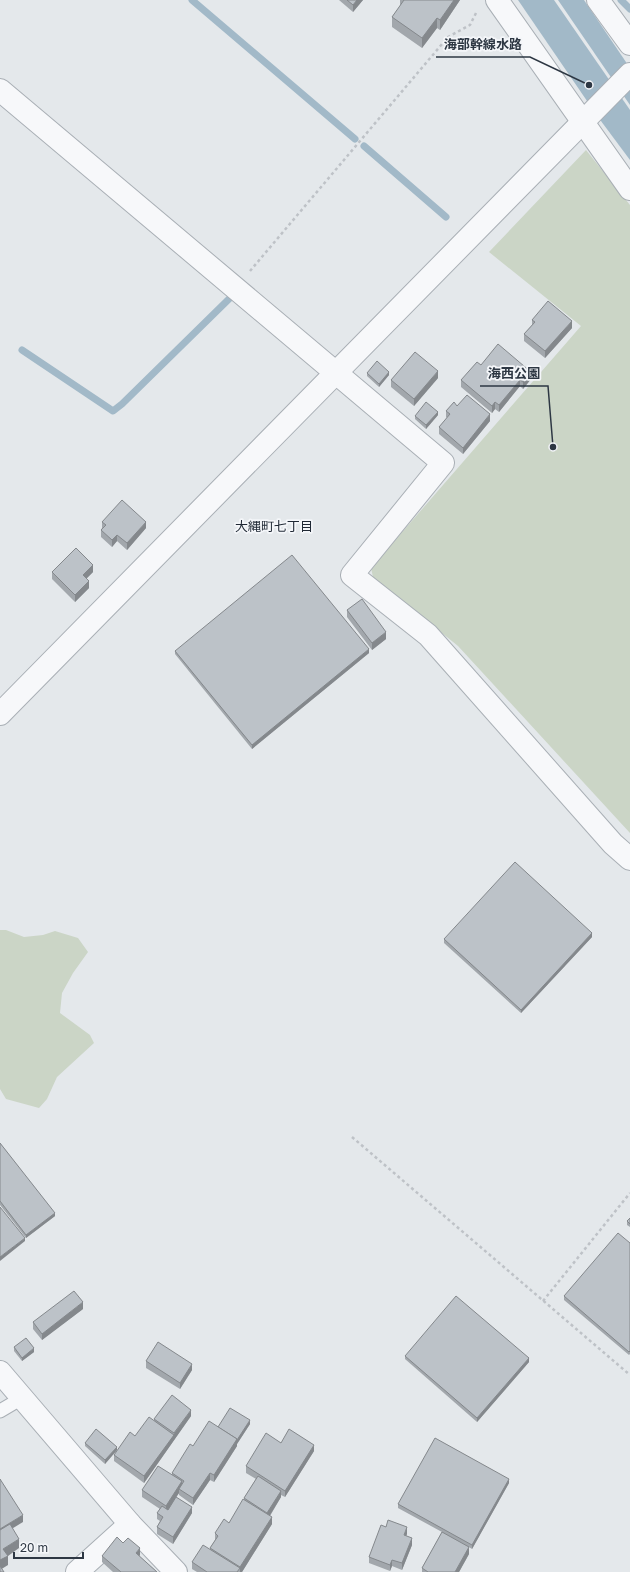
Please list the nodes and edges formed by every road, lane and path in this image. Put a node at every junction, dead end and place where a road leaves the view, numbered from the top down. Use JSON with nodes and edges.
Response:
{"nodes":[{"id":1,"x":598,"y":0,"type":"edge"},
{"id":2,"x":488,"y":3,"type":"edge"},
{"id":3,"x":630,"y":44,"type":"edge"},
{"id":4,"x":630,"y":74,"type":"edge"},
{"id":5,"x":0,"y":90,"type":"edge"},
{"id":6,"x":587,"y":117,"type":"junction"},
{"id":7,"x":630,"y":190,"type":"edge"},
{"id":8,"x":236,"y":288,"type":"junction"},
{"id":9,"x":335,"y":373,"type":"junction"},
{"id":10,"x":0,"y":714,"type":"edge"},
{"id":11,"x":630,"y":859,"type":"edge"},
{"id":12,"x":352,"y":1138,"type":"dead end"},
{"id":13,"x":630,"y":1193,"type":"edge"},
{"id":14,"x":543,"y":1301,"type":"junction"},
{"id":15,"x":0,"y":1372,"type":"edge"},
{"id":16,"x":630,"y":1375,"type":"edge"},
{"id":17,"x":22,"y":1398,"type":"junction"},
{"id":18,"x":0,"y":1411,"type":"edge"},
{"id":19,"x":130,"y":1524,"type":"junction"},
{"id":20,"x":77,"y":1572,"type":"edge"},
{"id":21,"x":176,"y":1572,"type":"edge"}],
"edges":[{"from":1,"to":3,"type":"street"},
{"from":2,"to":6,"type":"street"},
{"from":2,"to":8,"type":"path"},
{"from":4,"to":6,"type":"street"},
{"from":5,"to":8,"type":"street"},
{"from":6,"to":7,"type":"street"},
{"from":6,"to":9,"type":"street"},
{"from":8,"to":9,"type":"street"},
{"from":9,"to":10,"type":"street"},
{"from":9,"to":11,"type":"street"},
{"from":12,"to":14,"type":"path"},
{"from":13,"to":14,"type":"path"},
{"from":14,"to":16,"type":"path"},
{"from":15,"to":17,"type":"street"},
{"from":17,"to":18,"type":"lane"},
{"from":17,"to":19,"type":"street"},
{"from":19,"to":20,"type":"street"},
{"from":19,"to":21,"type":"street"}]}
